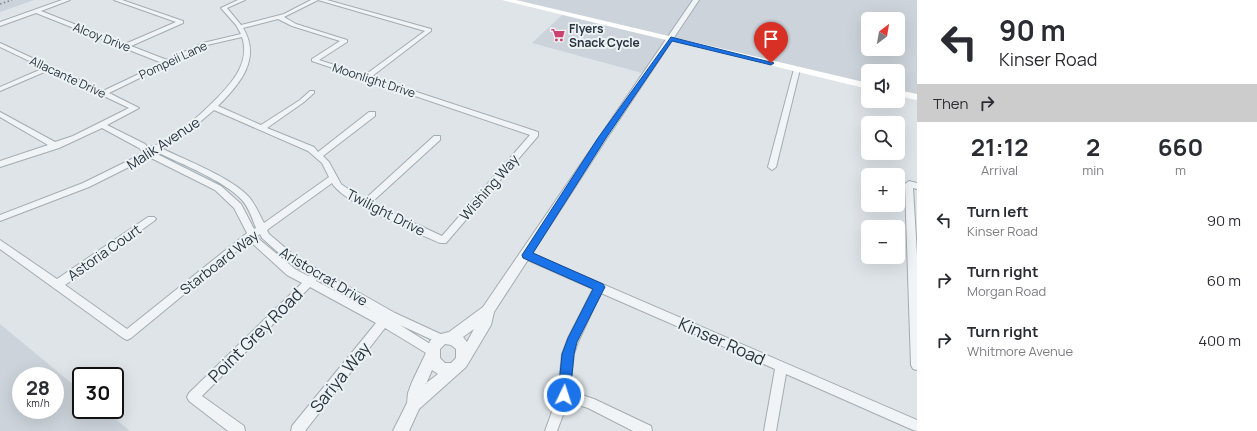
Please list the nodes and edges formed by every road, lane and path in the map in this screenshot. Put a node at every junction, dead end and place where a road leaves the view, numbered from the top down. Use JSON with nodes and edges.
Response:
{"nodes":[{"id":1,"x":67,"y":0,"type":"edge"},
{"id":2,"x":117,"y":0,"type":"edge"},
{"id":3,"x":242,"y":0,"type":"edge"},
{"id":4,"x":250,"y":0,"type":"edge"},
{"id":5,"x":315,"y":0,"type":"edge"},
{"id":6,"x":321,"y":0,"type":"edge"},
{"id":7,"x":506,"y":0,"type":"edge"},
{"id":8,"x":696,"y":0,"type":"edge"},
{"id":9,"x":224,"y":8,"type":"junction"},
{"id":10,"x":36,"y":11,"type":"junction"},
{"id":11,"x":279,"y":17,"type":"junction"},
{"id":12,"x":0,"y":24,"type":"edge"},
{"id":13,"x":240,"y":27,"type":"junction"},
{"id":14,"x":244,"y":35,"type":"junction"},
{"id":15,"x":671,"y":39,"type":"junction"},
{"id":16,"x":0,"y":45,"type":"edge"},
{"id":17,"x":126,"y":46,"type":"junction"},
{"id":18,"x":168,"y":62,"type":"junction"},
{"id":19,"x":49,"y":68,"type":"junction"},
{"id":20,"x":797,"y":69,"type":"junction"},
{"id":21,"x":366,"y":77,"type":"junction"},
{"id":22,"x":861,"y":84,"type":"edge"},
{"id":23,"x":0,"y":89,"type":"edge"},
{"id":24,"x":312,"y":92,"type":"dead end"},
{"id":25,"x":104,"y":93,"type":"junction"},
{"id":26,"x":905,"y":94,"type":"edge"},
{"id":27,"x":917,"y":97,"type":"edge"},
{"id":28,"x":213,"y":107,"type":"junction"},
{"id":29,"x":0,"y":114,"type":"edge"},
{"id":30,"x":372,"y":114,"type":"dead end"},
{"id":31,"x":102,"y":125,"type":"junction"},
{"id":32,"x":263,"y":127,"type":"junction"},
{"id":33,"x":535,"y":134,"type":"joint"},
{"id":34,"x":437,"y":138,"type":"dead end"},
{"id":35,"x":56,"y":146,"type":"junction"},
{"id":36,"x":142,"y":146,"type":"junction"},
{"id":37,"x":159,"y":148,"type":"junction"},
{"id":38,"x":150,"y":154,"type":"junction"},
{"id":39,"x":319,"y":155,"type":"junction"},
{"id":40,"x":0,"y":164,"type":"edge"},
{"id":41,"x":772,"y":167,"type":"dead end"},
{"id":42,"x":333,"y":178,"type":"junction"},
{"id":43,"x":913,"y":185,"type":"edge"},
{"id":44,"x":365,"y":204,"type":"junction"},
{"id":45,"x":0,"y":218,"type":"edge"},
{"id":46,"x":151,"y":220,"type":"dead end"},
{"id":47,"x":263,"y":228,"type":"junction"},
{"id":48,"x":252,"y":234,"type":"junction"},
{"id":49,"x":443,"y":241,"type":"joint"},
{"id":50,"x":0,"y":244,"type":"edge"},
{"id":51,"x":914,"y":244,"type":"edge"},
{"id":52,"x":526,"y":255,"type":"junction"},
{"id":53,"x":317,"y":274,"type":"junction"},
{"id":54,"x":309,"y":282,"type":"junction"},
{"id":55,"x":57,"y":285,"type":"junction"},
{"id":56,"x":600,"y":287,"type":"junction"},
{"id":57,"x":488,"y":311,"type":"junction"},
{"id":58,"x":916,"y":321,"type":"edge"},
{"id":59,"x":383,"y":323,"type":"junction"},
{"id":60,"x":447,"y":340,"type":"junction"},
{"id":61,"x":431,"y":355,"type":"junction"},
{"id":62,"x":465,"y":357,"type":"junction"},
{"id":63,"x":917,"y":365,"type":"edge"},
{"id":64,"x":781,"y":367,"type":"junction"},
{"id":65,"x":455,"y":368,"type":"junction"},
{"id":66,"x":564,"y":395,"type":"junction"},
{"id":67,"x":414,"y":404,"type":"junction"},
{"id":68,"x":917,"y":426,"type":"edge"},
{"id":69,"x":239,"y":431,"type":"edge"},
{"id":70,"x":297,"y":431,"type":"edge"},
{"id":71,"x":401,"y":431,"type":"edge"},
{"id":72,"x":551,"y":431,"type":"edge"},
{"id":73,"x":646,"y":431,"type":"edge"},
{"id":74,"x":770,"y":431,"type":"edge"}],
"edges":[{"from":1,"to":10,"type":"street"},
{"from":2,"to":17,"type":"street"},
{"from":3,"to":9,"type":"street"},
{"from":4,"to":9,"type":"street"},
{"from":5,"to":11,"type":"street"},
{"from":6,"to":21,"type":"street"},
{"from":7,"to":15,"type":"main road"},
{"from":8,"to":15,"type":"street"},
{"from":9,"to":13,"type":"street","name":"Malik Avenue"},
{"from":10,"to":12,"type":"street"},
{"from":10,"to":17,"type":"street","name":"Alcoy Drive"},
{"from":11,"to":13,"type":"street"},
{"from":11,"to":21,"type":"street","name":"Moonlight Drive"},
{"from":13,"to":14,"type":"street","name":"Malik Avenue"},
{"from":14,"to":18,"type":"street","name":"Pompeii Lane"},
{"from":14,"to":28,"type":"street","name":"Malik Avenue"},
{"from":15,"to":20,"type":"main road"},
{"from":15,"to":52,"type":"street"},
{"from":16,"to":19,"type":"street","name":"Allacante Drive"},
{"from":17,"to":18,"type":"street","name":"Alcoy Drive"},
{"from":18,"to":25,"type":"street","name":"Pompeii Lane"},
{"from":19,"to":23,"type":"street"},
{"from":19,"to":25,"type":"street","name":"Allacante Drive"},
{"from":20,"to":22,"type":"main road"},
{"from":20,"to":41,"type":"street"},
{"from":21,"to":33,"type":"street","name":"Moonlight Drive"},
{"from":24,"to":32,"type":"street"},
{"from":25,"to":31,"type":"street","name":"Allacante Drive"},
{"from":26,"to":27,"type":"main road"},
{"from":28,"to":32,"type":"street","name":"Twilight Drive"},
{"from":28,"to":37,"type":"street","name":"Malik Avenue"},
{"from":29,"to":35,"type":"street"},
{"from":30,"to":39,"type":"street"},
{"from":31,"to":35,"type":"street"},
{"from":31,"to":36,"type":"street","name":"Aristocrat Drive"},
{"from":32,"to":39,"type":"street","name":"Twilight Drive"},
{"from":33,"to":49,"type":"street","name":"Wishing Way"},
{"from":34,"to":44,"type":"street"},
{"from":35,"to":40,"type":"street"},
{"from":36,"to":37,"type":"street","name":"Aristocrat Drive"},
{"from":36,"to":38,"type":"street","name":"Aristocrat Drive"},
{"from":37,"to":38,"type":"street","name":"Malik Avenue"},
{"from":37,"to":47,"type":"street","name":"Aristocrat Drive"},
{"from":38,"to":45,"type":"street","name":"Malik Avenue"},
{"from":38,"to":48,"type":"street","name":"Aristocrat Drive"},
{"from":39,"to":42,"type":"street","name":"Twilight Drive"},
{"from":42,"to":44,"type":"street","name":"Twilight Drive"},
{"from":42,"to":47,"type":"street","name":"Starboard Way"},
{"from":43,"to":51,"type":"street"},
{"from":44,"to":49,"type":"street","name":"Twilight Drive"},
{"from":46,"to":55,"type":"street","name":"Astoria Court"},
{"from":47,"to":48,"type":"street","name":"Starboard Way"},
{"from":47,"to":53,"type":"street","name":"Aristocrat Drive"},
{"from":48,"to":54,"type":"street","name":"Aristocrat Drive"},
{"from":48,"to":55,"type":"street","name":"Starboard Way"},
{"from":50,"to":55,"type":"street"},
{"from":51,"to":58,"type":"street"},
{"from":52,"to":56,"type":"street","name":"Kinser Road"},
{"from":52,"to":57,"type":"street"},
{"from":53,"to":54,"type":"street","name":"Point Grey Road"},
{"from":53,"to":60,"type":"street","name":"Aristocrat Drive"},
{"from":54,"to":59,"type":"street","name":"Aristocrat Drive"},
{"from":54,"to":69,"type":"street","name":"Point Grey Road"},
{"from":56,"to":64,"type":"street","name":"Kinser Road"},
{"from":56,"to":66,"type":"street"},
{"from":57,"to":60,"type":"street"},
{"from":57,"to":62,"type":"street"},
{"from":58,"to":63,"type":"street"},
{"from":59,"to":61,"type":"street","name":"Aristocrat Drive"},
{"from":59,"to":70,"type":"street","name":"Sariya Way"},
{"from":60,"to":61,"type":"street"},
{"from":60,"to":62,"type":"street"},
{"from":61,"to":65,"type":"street"},
{"from":61,"to":67,"type":"street"},
{"from":62,"to":65,"type":"street"},
{"from":64,"to":68,"type":"street","name":"Kinser Road"},
{"from":64,"to":74,"type":"street"},
{"from":65,"to":67,"type":"street"},
{"from":66,"to":72,"type":"street"},
{"from":66,"to":73,"type":"street"},
{"from":67,"to":71,"type":"street"}]}
